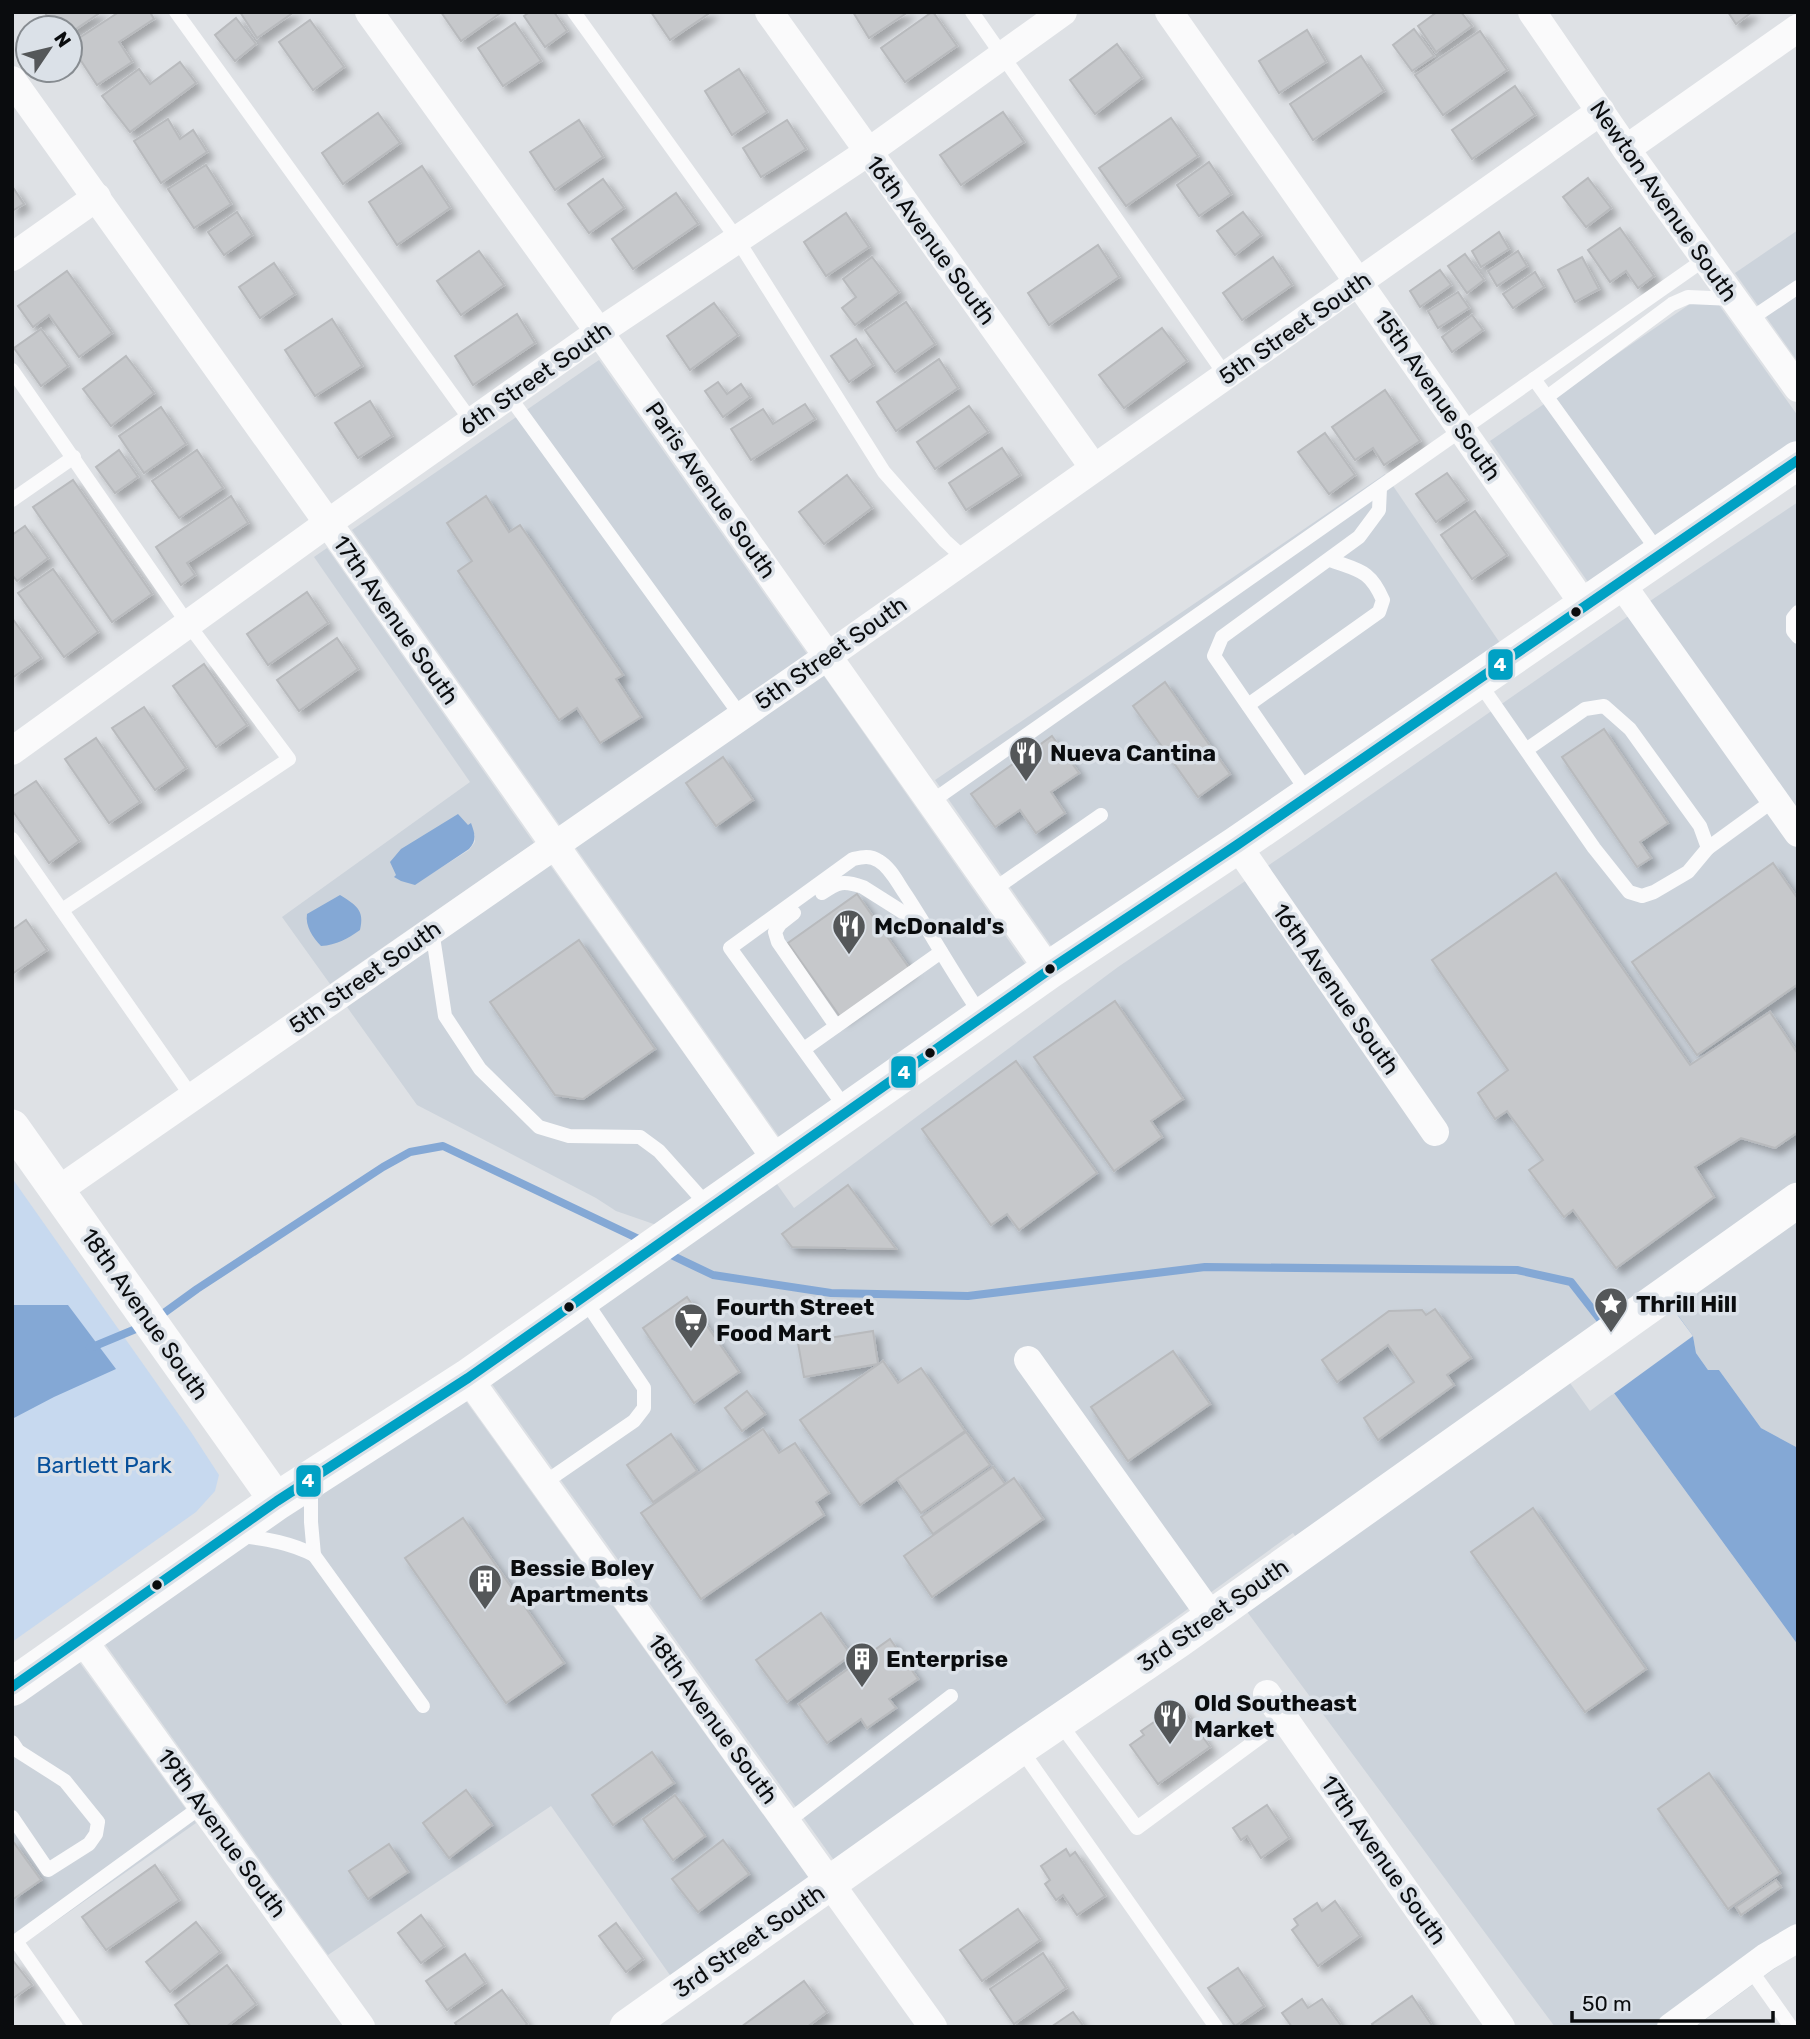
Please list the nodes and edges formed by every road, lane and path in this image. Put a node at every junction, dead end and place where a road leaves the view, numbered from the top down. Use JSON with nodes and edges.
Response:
{"nodes":[{"id":1,"x":176,"y":12,"type":"edge"},
{"id":2,"x":369,"y":12,"type":"edge"},
{"id":3,"x":574,"y":12,"type":"edge"},
{"id":4,"x":769,"y":12,"type":"edge"},
{"id":5,"x":972,"y":12,"type":"edge"},
{"id":6,"x":1063,"y":12,"type":"edge"},
{"id":7,"x":1169,"y":12,"type":"edge"},
{"id":8,"x":1532,"y":12,"type":"edge"},
{"id":9,"x":1798,"y":28,"type":"edge"},
{"id":10,"x":1003,"y":55,"type":"junction"},
{"id":11,"x":12,"y":79,"type":"edge"},
{"id":12,"x":1601,"y":111,"type":"junction"},
{"id":13,"x":1626,"y":149,"type":"junction"},
{"id":14,"x":867,"y":152,"type":"junction"},
{"id":15,"x":97,"y":197,"type":"junction"},
{"id":16,"x":737,"y":239,"type":"junction"},
{"id":17,"x":12,"y":257,"type":"edge"},
{"id":18,"x":1705,"y":258,"type":"junction"},
{"id":19,"x":1360,"y":282,"type":"junction"},
{"id":20,"x":1798,"y":287,"type":"edge"},
{"id":21,"x":1741,"y":310,"type":"junction"},
{"id":22,"x":599,"y":332,"type":"junction"},
{"id":23,"x":12,"y":370,"type":"edge"},
{"id":24,"x":1226,"y":376,"type":"junction"},
{"id":25,"x":1534,"y":379,"type":"junction"},
{"id":26,"x":1798,"y":388,"type":"edge"},
{"id":27,"x":509,"y":396,"type":"junction"},
{"id":28,"x":1547,"y":397,"type":"junction"},
{"id":29,"x":472,"y":422,"type":"junction"},
{"id":30,"x":1463,"y":430,"type":"junction"},
{"id":31,"x":74,"y":457,"type":"junction"},
{"id":32,"x":1798,"y":460,"type":"edge"},
{"id":33,"x":1094,"y":468,"type":"junction"},
{"id":34,"x":1380,"y":488,"type":"junction"},
{"id":35,"x":12,"y":500,"type":"edge"},
{"id":36,"x":328,"y":523,"type":"junction"},
{"id":37,"x":1660,"y":555,"type":"junction"},
{"id":38,"x":965,"y":559,"type":"junction"},
{"id":39,"x":1331,"y":560,"type":"junction"},
{"id":40,"x":1620,"y":582,"type":"junction"},
{"id":41,"x":1586,"y":606,"type":"junction"},
{"id":42,"x":1798,"y":612,"type":"edge"},
{"id":43,"x":188,"y":624,"type":"junction"},
{"id":44,"x":1798,"y":637,"type":"edge"},
{"id":45,"x":828,"y":656,"type":"junction"},
{"id":46,"x":1478,"y":680,"type":"junction"},
{"id":47,"x":1248,"y":705,"type":"junction"},
{"id":48,"x":741,"y":716,"type":"junction"},
{"id":49,"x":1526,"y":750,"type":"junction"},
{"id":50,"x":12,"y":751,"type":"edge"},
{"id":51,"x":1309,"y":795,"type":"junction"},
{"id":52,"x":1774,"y":800,"type":"junction"},
{"id":53,"x":931,"y":802,"type":"junction"},
{"id":54,"x":1101,"y":815,"type":"dead end"},
{"id":55,"x":1798,"y":833,"type":"edge"},
{"id":56,"x":12,"y":839,"type":"edge"},
{"id":57,"x":554,"y":845,"type":"junction"},
{"id":58,"x":1237,"y":845,"type":"junction"},
{"id":59,"x":1708,"y":848,"type":"junction"},
{"id":60,"x":993,"y":890,"type":"junction"},
{"id":61,"x":62,"y":910,"type":"junction"},
{"id":62,"x":927,"y":928,"type":"junction"},
{"id":63,"x":432,"y":930,"type":"junction"},
{"id":64,"x":941,"y":952,"type":"junction"},
{"id":65,"x":1049,"y":970,"type":"junction"},
{"id":66,"x":983,"y":1017,"type":"junction"},
{"id":67,"x":836,"y":1026,"type":"junction"},
{"id":68,"x":804,"y":1049,"type":"junction"},
{"id":69,"x":192,"y":1097,"type":"junction"},
{"id":70,"x":848,"y":1112,"type":"junction"},
{"id":71,"x":12,"y":1127,"type":"edge"},
{"id":72,"x":1435,"y":1132,"type":"dead end"},
{"id":73,"x":778,"y":1162,"type":"junction"},
{"id":74,"x":58,"y":1191,"type":"junction"},
{"id":75,"x":1798,"y":1200,"type":"edge"},
{"id":76,"x":698,"y":1217,"type":"junction"},
{"id":77,"x":583,"y":1297,"type":"junction"},
{"id":78,"x":1028,"y":1360,"type":"dead end"},
{"id":79,"x":468,"y":1378,"type":"junction"},
{"id":80,"x":311,"y":1479,"type":"junction"},
{"id":81,"x":544,"y":1483,"type":"junction"},
{"id":82,"x":277,"y":1501,"type":"junction"},
{"id":83,"x":230,"y":1534,"type":"junction"},
{"id":84,"x":314,"y":1555,"type":"junction"},
{"id":85,"x":1212,"y":1616,"type":"junction"},
{"id":86,"x":82,"y":1639,"type":"junction"},
{"id":87,"x":12,"y":1687,"type":"edge"},
{"id":88,"x":1267,"y":1694,"type":"dead end"},
{"id":89,"x":951,"y":1696,"type":"dead end"},
{"id":90,"x":423,"y":1706,"type":"dead end"},
{"id":91,"x":1284,"y":1719,"type":"junction"},
{"id":92,"x":1059,"y":1722,"type":"junction"},
{"id":93,"x":12,"y":1742,"type":"edge"},
{"id":94,"x":1020,"y":1748,"type":"junction"},
{"id":95,"x":202,"y":1806,"type":"junction"},
{"id":96,"x":12,"y":1817,"type":"edge"},
{"id":97,"x":787,"y":1822,"type":"junction"},
{"id":98,"x":831,"y":1884,"type":"junction"},
{"id":99,"x":1798,"y":1938,"type":"edge"},
{"id":100,"x":14,"y":1943,"type":"edge"},
{"id":101,"x":1750,"y":1969,"type":"junction"},
{"id":102,"x":637,"y":2024,"type":"edge"},
{"id":103,"x":76,"y":2027,"type":"edge"},
{"id":104,"x":361,"y":2027,"type":"edge"},
{"id":105,"x":933,"y":2027,"type":"edge"},
{"id":106,"x":1216,"y":2027,"type":"edge"},
{"id":107,"x":1501,"y":2027,"type":"edge"},
{"id":108,"x":1671,"y":2027,"type":"edge"},
{"id":109,"x":1791,"y":2027,"type":"edge"}],
"edges":[{"from":1,"to":29,"type":"lane"},
{"from":2,"to":22,"type":"street","name":"Paris Avenue South"},
{"from":3,"to":16,"type":"lane"},
{"from":4,"to":14,"type":"street","name":"16th Avenue South"},
{"from":5,"to":10,"type":"lane"},
{"from":6,"to":10,"type":"street","name":"6th Street South"},
{"from":7,"to":19,"type":"street","name":"15th Avenue South"},
{"from":8,"to":12,"type":"street","name":"Newton Avenue South"},
{"from":9,"to":13,"type":"street"},
{"from":10,"to":14,"type":"street","name":"6th Street South"},
{"from":10,"to":24,"type":"lane"},
{"from":11,"to":15,"type":"street","name":"17th Avenue South"},
{"from":12,"to":13,"type":"street","name":"Newton Avenue South"},
{"from":12,"to":19,"type":"street","name":"5th Street South"},
{"from":13,"to":18,"type":"street","name":"Newton Avenue South"},
{"from":14,"to":16,"type":"street","name":"6th Street South"},
{"from":14,"to":33,"type":"street","name":"16th Avenue South"},
{"from":15,"to":17,"type":"street"},
{"from":15,"to":36,"type":"street","name":"17th Avenue South"},
{"from":16,"to":22,"type":"street","name":"6th Street South"},
{"from":16,"to":38,"type":"lane"},
{"from":18,"to":21,"type":"street","name":"Newton Avenue South"},
{"from":18,"to":25,"type":"lane"},
{"from":19,"to":24,"type":"street","name":"5th Street South"},
{"from":19,"to":30,"type":"street","name":"15th Avenue South"},
{"from":20,"to":21,"type":"lane"},
{"from":21,"to":26,"type":"street","name":"Newton Avenue South"},
{"from":21,"to":28,"type":"lane"},
{"from":22,"to":27,"type":"street","name":"6th Street South"},
{"from":22,"to":45,"type":"street","name":"Paris Avenue South"},
{"from":23,"to":31,"type":"lane"},
{"from":24,"to":33,"type":"street","name":"5th Street South"},
{"from":25,"to":28,"type":"lane"},
{"from":25,"to":30,"type":"lane"},
{"from":27,"to":29,"type":"street","name":"6th Street South"},
{"from":27,"to":48,"type":"lane"},
{"from":28,"to":37,"type":"lane"},
{"from":29,"to":36,"type":"street","name":"6th Street South"},
{"from":30,"to":34,"type":"lane"},
{"from":30,"to":41,"type":"street","name":"15th Avenue South"},
{"from":31,"to":35,"type":"lane"},
{"from":31,"to":43,"type":"lane"},
{"from":32,"to":37,"type":"main road"},
{"from":33,"to":38,"type":"street","name":"5th Street South"},
{"from":34,"to":39,"type":"lane"},
{"from":34,"to":53,"type":"lane"},
{"from":36,"to":43,"type":"street","name":"6th Street South"},
{"from":36,"to":57,"type":"street","name":"17th Avenue South"},
{"from":37,"to":40,"type":"main road"},
{"from":38,"to":45,"type":"street","name":"5th Street South"},
{"from":39,"to":47,"type":"lane"},
{"from":39,"to":47,"type":"lane"},
{"from":40,"to":41,"type":"main road"},
{"from":40,"to":52,"type":"street"},
{"from":41,"to":46,"type":"main road"},
{"from":42,"to":44,"type":"lane"},
{"from":43,"to":50,"type":"street","name":"6th Street South"},
{"from":43,"to":61,"type":"lane"},
{"from":45,"to":48,"type":"street","name":"5th Street South"},
{"from":45,"to":53,"type":"street","name":"Paris Avenue South"},
{"from":46,"to":49,"type":"lane"},
{"from":46,"to":51,"type":"main road"},
{"from":47,"to":51,"type":"lane"},
{"from":48,"to":57,"type":"street","name":"5th Street South"},
{"from":49,"to":59,"type":"lane"},
{"from":49,"to":59,"type":"lane"},
{"from":51,"to":58,"type":"main road"},
{"from":52,"to":55,"type":"street"},
{"from":52,"to":59,"type":"lane"},
{"from":53,"to":60,"type":"street","name":"Paris Avenue South"},
{"from":54,"to":60,"type":"lane"},
{"from":56,"to":61,"type":"lane"},
{"from":57,"to":63,"type":"street","name":"5th Street South"},
{"from":57,"to":73,"type":"street","name":"17th Avenue South"},
{"from":58,"to":65,"type":"main road"},
{"from":58,"to":72,"type":"street","name":"16th Avenue South"},
{"from":60,"to":65,"type":"street","name":"Paris Avenue South"},
{"from":61,"to":69,"type":"lane"},
{"from":62,"to":64,"type":"lane"},
{"from":62,"to":67,"type":"lane"},
{"from":62,"to":68,"type":"lane"},
{"from":63,"to":69,"type":"street","name":"5th Street South"},
{"from":63,"to":76,"type":"lane"},
{"from":64,"to":66,"type":"lane"},
{"from":64,"to":67,"type":"lane"},
{"from":65,"to":66,"type":"main road"},
{"from":66,"to":70,"type":"main road"},
{"from":67,"to":68,"type":"lane"},
{"from":68,"to":70,"type":"lane"},
{"from":69,"to":74,"type":"street","name":"5th Street South"},
{"from":70,"to":73,"type":"main road"},
{"from":71,"to":74,"type":"street","name":"18th Avenue South"},
{"from":73,"to":76,"type":"main road"},
{"from":74,"to":82,"type":"street","name":"18th Avenue South"},
{"from":75,"to":85,"type":"street","name":"3rd Street South"},
{"from":76,"to":77,"type":"main road"},
{"from":77,"to":79,"type":"main road"},
{"from":77,"to":81,"type":"lane"},
{"from":78,"to":85,"type":"street"},
{"from":79,"to":80,"type":"main road"},
{"from":79,"to":81,"type":"street","name":"18th Avenue South"},
{"from":80,"to":82,"type":"main road"},
{"from":80,"to":84,"type":"lane"},
{"from":81,"to":97,"type":"street","name":"18th Avenue South"},
{"from":82,"to":83,"type":"main road"},
{"from":83,"to":84,"type":"lane"},
{"from":83,"to":86,"type":"main road"},
{"from":84,"to":90,"type":"lane"},
{"from":85,"to":92,"type":"street","name":"3rd Street South"},
{"from":86,"to":87,"type":"main road"},
{"from":86,"to":95,"type":"street","name":"19th Avenue South"},
{"from":88,"to":91,"type":"street","name":"17th Avenue South"},
{"from":89,"to":97,"type":"lane"},
{"from":91,"to":92,"type":"lane"},
{"from":91,"to":107,"type":"street","name":"17th Avenue South"},
{"from":92,"to":94,"type":"street","name":"3rd Street South"},
{"from":93,"to":96,"type":"lane"},
{"from":94,"to":98,"type":"street","name":"3rd Street South"},
{"from":94,"to":106,"type":"lane"},
{"from":95,"to":100,"type":"lane"},
{"from":95,"to":104,"type":"street","name":"19th Avenue South"},
{"from":97,"to":98,"type":"street","name":"18th Avenue South"},
{"from":98,"to":102,"type":"street","name":"3rd Street South"},
{"from":98,"to":105,"type":"street","name":"18th Avenue South"},
{"from":99,"to":101,"type":"street"},
{"from":100,"to":103,"type":"lane"},
{"from":101,"to":108,"type":"street"},
{"from":101,"to":109,"type":"lane"}]}
